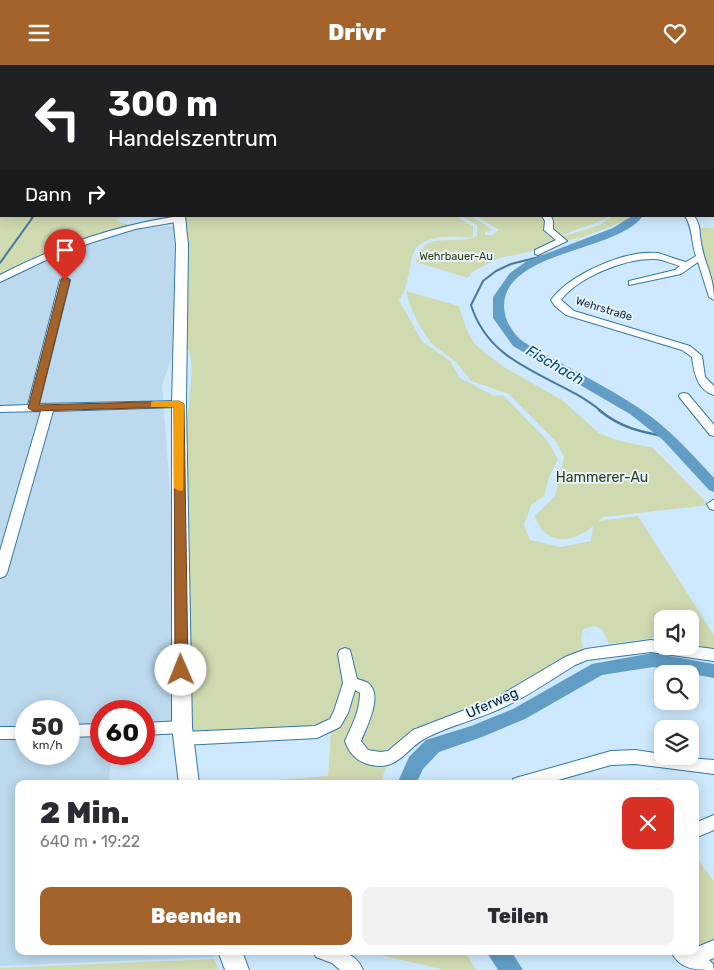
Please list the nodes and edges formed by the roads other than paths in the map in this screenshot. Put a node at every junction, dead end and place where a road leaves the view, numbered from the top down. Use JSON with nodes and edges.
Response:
{"nodes":[{"id":1,"x":179,"y":217,"type":"edge"},
{"id":2,"x":547,"y":217,"type":"edge"},
{"id":3,"x":690,"y":217,"type":"edge"},
{"id":4,"x":538,"y":252,"type":"dead end"},
{"id":5,"x":701,"y":256,"type":"junction"},
{"id":6,"x":688,"y":265,"type":"junction"},
{"id":7,"x":0,"y":279,"type":"edge"},
{"id":8,"x":65,"y":280,"type":"dead end"},
{"id":9,"x":632,"y":283,"type":"dead end"},
{"id":10,"x":714,"y":297,"type":"edge"},
{"id":11,"x":714,"y":392,"type":"edge"},
{"id":12,"x":684,"y":396,"type":"dead end"},
{"id":13,"x":179,"y":404,"type":"junction"},
{"id":14,"x":33,"y":408,"type":"junction"},
{"id":15,"x":48,"y":408,"type":"junction"},
{"id":16,"x":0,"y":409,"type":"edge"},
{"id":17,"x":714,"y":432,"type":"edge"},
{"id":18,"x":6,"y":535,"type":"edge"},
{"id":19,"x":0,"y":573,"type":"edge"},
{"id":20,"x":345,"y":654,"type":"dead end"},
{"id":21,"x":714,"y":655,"type":"edge"},
{"id":22,"x":350,"y":683,"type":"junction"},
{"id":23,"x":155,"y":730,"type":"edge"},
{"id":24,"x":0,"y":733,"type":"edge"},
{"id":25,"x":15,"y":733,"type":"edge"},
{"id":26,"x":183,"y":733,"type":"junction"},
{"id":27,"x":714,"y":767,"type":"edge"},
{"id":28,"x":189,"y":780,"type":"edge"},
{"id":29,"x":524,"y":780,"type":"edge"},
{"id":30,"x":714,"y":822,"type":"edge"},
{"id":31,"x":699,"y":829,"type":"edge"},
{"id":32,"x":714,"y":949,"type":"edge"},
{"id":33,"x":231,"y":955,"type":"edge"},
{"id":34,"x":335,"y":955,"type":"edge"},
{"id":35,"x":686,"y":955,"type":"edge"},
{"id":36,"x":703,"y":967,"type":"edge"},
{"id":37,"x":237,"y":970,"type":"edge"},
{"id":38,"x":354,"y":970,"type":"edge"}],
"edges":[{"from":1,"to":7,"type":"street"},
{"from":1,"to":13,"type":"main road"},
{"from":2,"to":4,"type":"street"},
{"from":3,"to":5,"type":"street"},
{"from":5,"to":6,"type":"street"},
{"from":5,"to":10,"type":"street"},
{"from":6,"to":9,"type":"street"},
{"from":6,"to":11,"type":"street","name":"Wehrstraße"},
{"from":8,"to":14,"type":"street"},
{"from":12,"to":17,"type":"street"},
{"from":13,"to":15,"type":"street"},
{"from":13,"to":26,"type":"main road"},
{"from":14,"to":15,"type":"street"},
{"from":14,"to":16,"type":"street"},
{"from":15,"to":18,"type":"street"},
{"from":18,"to":19,"type":"street"},
{"from":20,"to":22,"type":"street"},
{"from":21,"to":22,"type":"street","name":"Uferweg"},
{"from":22,"to":26,"type":"street"},
{"from":23,"to":26,"type":"street"},
{"from":24,"to":25,"type":"street"},
{"from":26,"to":28,"type":"main road"},
{"from":27,"to":29,"type":"street"},
{"from":30,"to":31,"type":"street"},
{"from":32,"to":36,"type":"street"},
{"from":33,"to":37,"type":"main road"},
{"from":34,"to":38,"type":"street"},
{"from":35,"to":36,"type":"street"}]}
